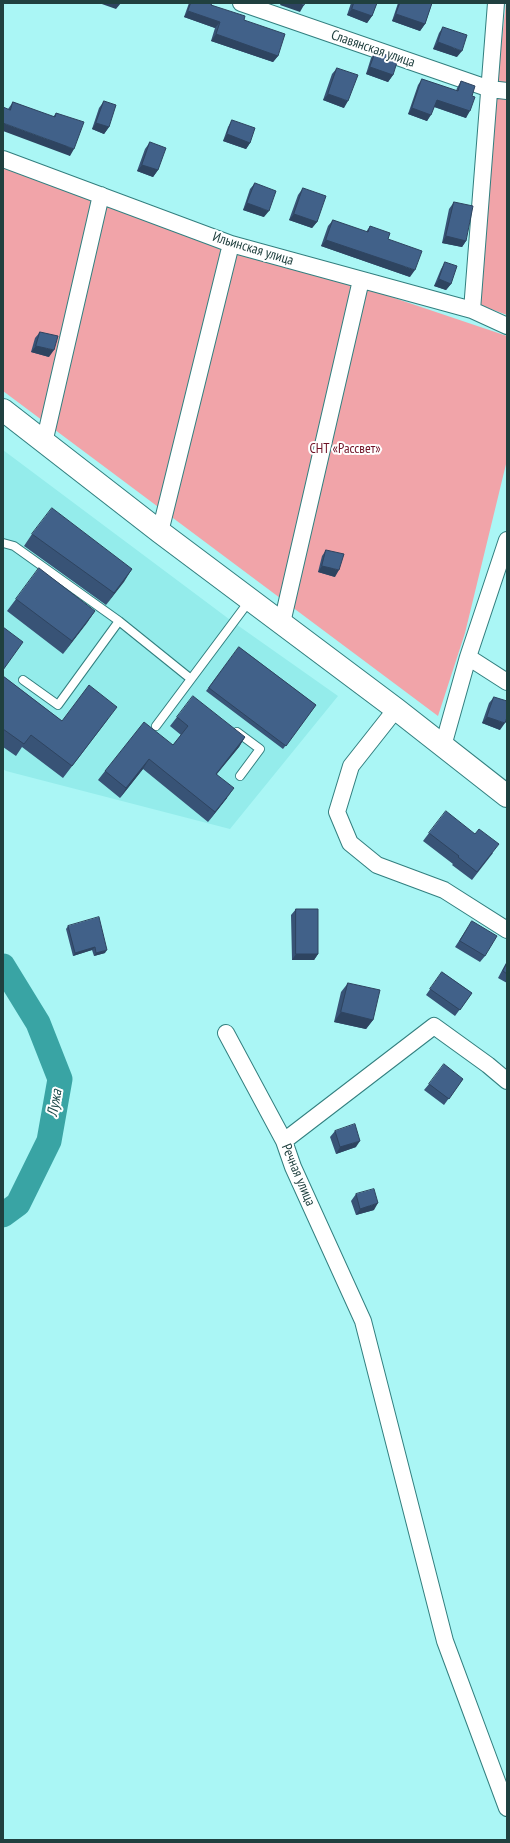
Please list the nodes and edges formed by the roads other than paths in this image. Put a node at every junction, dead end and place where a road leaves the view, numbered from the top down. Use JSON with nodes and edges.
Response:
{"nodes":[{"id":1,"x":241,"y":3,"type":"edge"},
{"id":2,"x":496,"y":3,"type":"edge"},
{"id":3,"x":490,"y":89,"type":"junction"},
{"id":4,"x":507,"y":91,"type":"edge"},
{"id":5,"x":3,"y":159,"type":"edge"},
{"id":6,"x":101,"y":195,"type":"junction"},
{"id":7,"x":231,"y":244,"type":"junction"},
{"id":8,"x":361,"y":280,"type":"junction"},
{"id":9,"x":472,"y":310,"type":"junction"},
{"id":10,"x":507,"y":326,"type":"edge"},
{"id":11,"x":3,"y":410,"type":"edge"},
{"id":12,"x":44,"y":443,"type":"junction"},
{"id":13,"x":160,"y":532,"type":"junction"},
{"id":14,"x":507,"y":540,"type":"edge"},
{"id":15,"x":3,"y":543,"type":"edge"},
{"id":16,"x":250,"y":599,"type":"junction"},
{"id":17,"x":119,"y":621,"type":"junction"},
{"id":18,"x":282,"y":623,"type":"junction"},
{"id":19,"x":468,"y":657,"type":"junction"},
{"id":20,"x":191,"y":679,"type":"junction"},
{"id":21,"x":23,"y":680,"type":"dead end"},
{"id":22,"x":507,"y":682,"type":"edge"},
{"id":23,"x":396,"y":709,"type":"junction"},
{"id":24,"x":156,"y":726,"type":"dead end"},
{"id":25,"x":230,"y":727,"type":"edge"},
{"id":26,"x":443,"y":746,"type":"junction"},
{"id":27,"x":240,"y":776,"type":"dead end"},
{"id":28,"x":507,"y":796,"type":"edge"},
{"id":29,"x":507,"y":930,"type":"edge"},
{"id":30,"x":226,"y":1033,"type":"dead end"},
{"id":31,"x":507,"y":1081,"type":"edge"},
{"id":32,"x":284,"y":1141,"type":"junction"},
{"id":33,"x":507,"y":1808,"type":"edge"}],
"edges":[{"from":1,"to":3,"type":"street","name":"Славянская улица"},
{"from":2,"to":3,"type":"street"},
{"from":3,"to":4,"type":"street","name":"Славянская улица"},
{"from":3,"to":9,"type":"street"},
{"from":5,"to":6,"type":"street","name":"Ильинская улица"},
{"from":6,"to":7,"type":"street","name":"Ильинская улица"},
{"from":6,"to":12,"type":"street"},
{"from":7,"to":8,"type":"street","name":"Ильинская улица"},
{"from":7,"to":13,"type":"street"},
{"from":8,"to":9,"type":"street","name":"Ильинская улица"},
{"from":8,"to":18,"type":"street"},
{"from":9,"to":10,"type":"street","name":"Ильинская улица"},
{"from":11,"to":12,"type":"main road"},
{"from":12,"to":13,"type":"main road"},
{"from":13,"to":16,"type":"main road"},
{"from":14,"to":19,"type":"street"},
{"from":15,"to":17,"type":"lane"},
{"from":16,"to":18,"type":"main road"},
{"from":16,"to":20,"type":"lane"},
{"from":17,"to":20,"type":"lane"},
{"from":17,"to":21,"type":"lane"},
{"from":18,"to":23,"type":"main road"},
{"from":19,"to":22,"type":"street"},
{"from":19,"to":26,"type":"street"},
{"from":20,"to":24,"type":"lane"},
{"from":23,"to":26,"type":"main road"},
{"from":23,"to":29,"type":"street"},
{"from":25,"to":27,"type":"lane"},
{"from":26,"to":28,"type":"main road"},
{"from":30,"to":32,"type":"street","name":"Речная улица"},
{"from":31,"to":32,"type":"street"},
{"from":32,"to":33,"type":"street","name":"Речная улица"}]}
